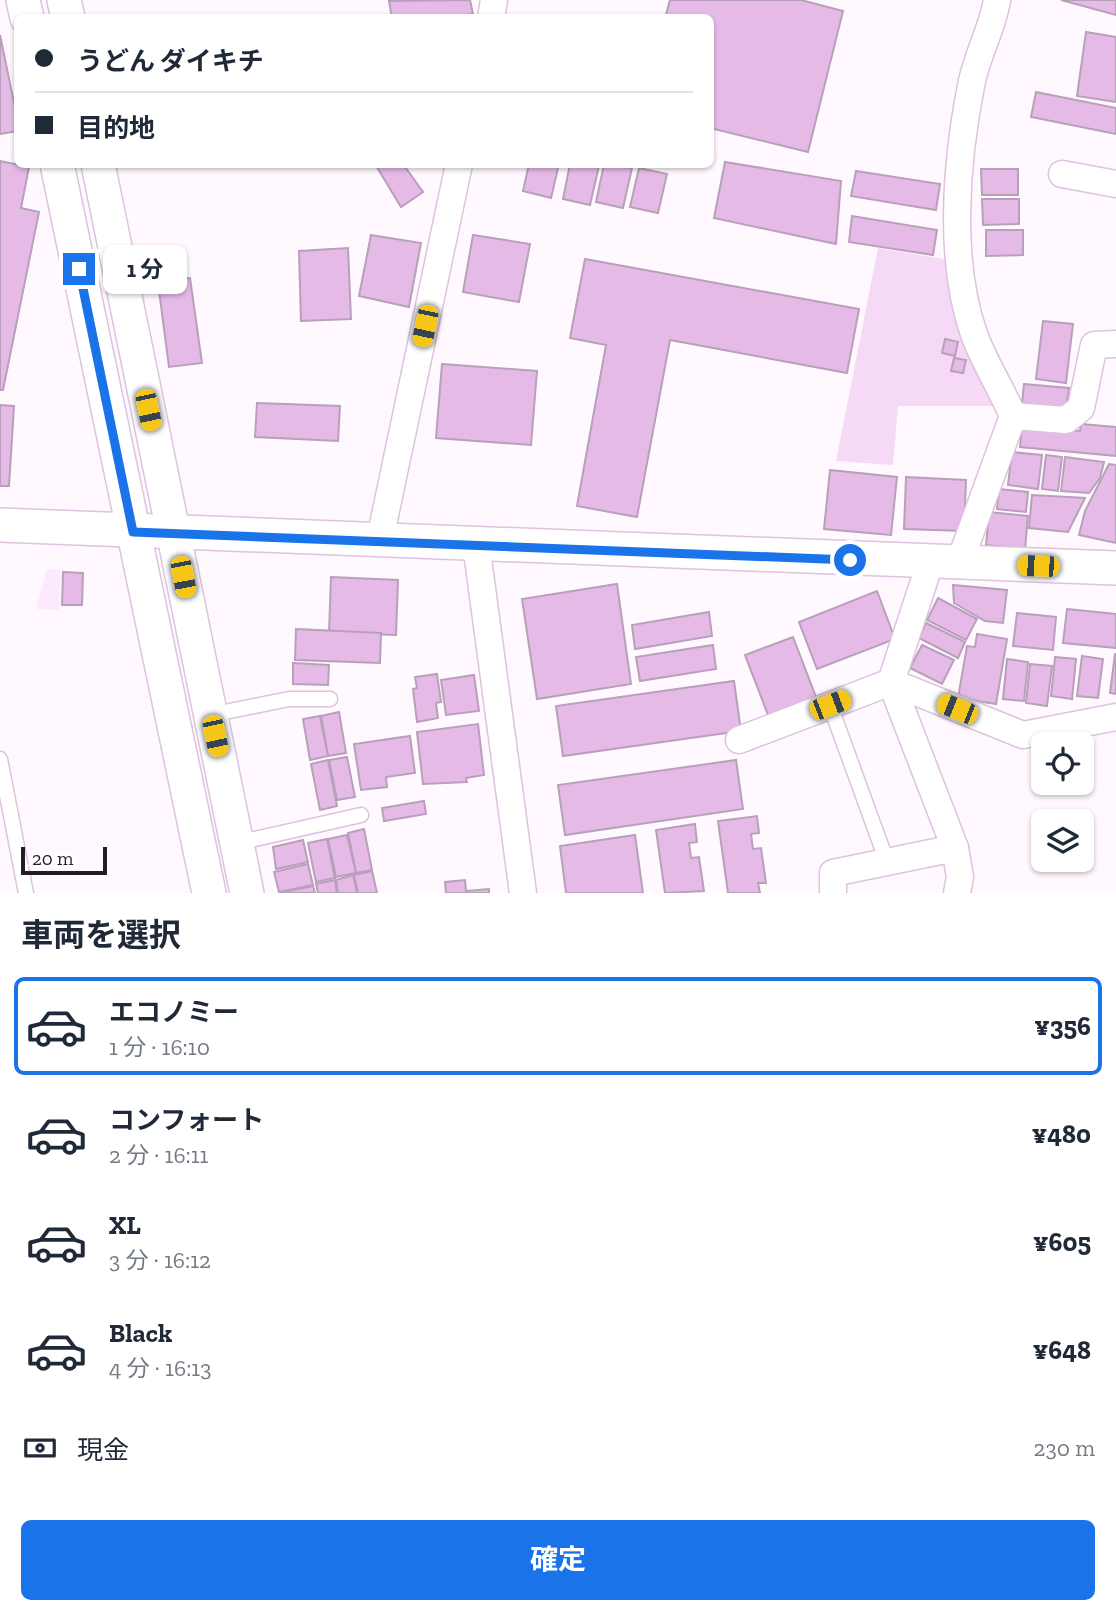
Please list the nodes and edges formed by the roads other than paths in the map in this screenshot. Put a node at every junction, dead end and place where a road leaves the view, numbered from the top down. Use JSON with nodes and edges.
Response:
{"nodes":[{"id":1,"x":997,"y":0,"type":"edge"},
{"id":2,"x":58,"y":168,"type":"edge"},
{"id":3,"x":99,"y":168,"type":"edge"},
{"id":4,"x":458,"y":168,"type":"edge"},
{"id":5,"x":1062,"y":174,"type":"dead end"},
{"id":6,"x":1116,"y":184,"type":"edge"},
{"id":7,"x":1116,"y":344,"type":"edge"},
{"id":8,"x":1013,"y":416,"type":"junction"},
{"id":9,"x":0,"y":525,"type":"edge"},
{"id":10,"x":133,"y":532,"type":"junction"},
{"id":11,"x":174,"y":534,"type":"junction"},
{"id":12,"x":380,"y":539,"type":"junction"},
{"id":13,"x":476,"y":544,"type":"junction"},
{"id":14,"x":945,"y":564,"type":"junction"},
{"id":15,"x":1116,"y":568,"type":"edge"},
{"id":16,"x":891,"y":682,"type":"junction"},
{"id":17,"x":330,"y":699,"type":"dead end"},
{"id":18,"x":830,"y":705,"type":"junction"},
{"id":19,"x":210,"y":715,"type":"junction"},
{"id":20,"x":1116,"y":717,"type":"edge"},
{"id":21,"x":739,"y":740,"type":"dead end"},
{"id":22,"x":0,"y":759,"type":"edge"},
{"id":23,"x":361,"y":815,"type":"dead end"},
{"id":24,"x":237,"y":843,"type":"junction"},
{"id":25,"x":955,"y":848,"type":"junction"},
{"id":26,"x":887,"y":862,"type":"junction"},
{"id":27,"x":26,"y":893,"type":"edge"},
{"id":28,"x":209,"y":893,"type":"edge"},
{"id":29,"x":247,"y":893,"type":"edge"},
{"id":30,"x":523,"y":893,"type":"edge"},
{"id":31,"x":833,"y":893,"type":"edge"},
{"id":32,"x":957,"y":893,"type":"edge"}],
"edges":[{"from":1,"to":8,"type":"street"},
{"from":2,"to":10,"type":"street"},
{"from":3,"to":11,"type":"street"},
{"from":4,"to":12,"type":"street"},
{"from":5,"to":6,"type":"street"},
{"from":7,"to":8,"type":"street"},
{"from":8,"to":14,"type":"street"},
{"from":9,"to":10,"type":"street"},
{"from":10,"to":11,"type":"street"},
{"from":10,"to":28,"type":"street"},
{"from":11,"to":12,"type":"street"},
{"from":11,"to":19,"type":"street"},
{"from":12,"to":13,"type":"street"},
{"from":13,"to":14,"type":"street"},
{"from":13,"to":30,"type":"street"},
{"from":14,"to":15,"type":"street"},
{"from":14,"to":16,"type":"street"},
{"from":16,"to":18,"type":"street"},
{"from":16,"to":20,"type":"street"},
{"from":16,"to":25,"type":"street"},
{"from":17,"to":19,"type":"lane"},
{"from":18,"to":21,"type":"street"},
{"from":18,"to":26,"type":"lane"},
{"from":19,"to":24,"type":"street"},
{"from":22,"to":27,"type":"lane"},
{"from":23,"to":24,"type":"lane"},
{"from":24,"to":29,"type":"street"},
{"from":25,"to":26,"type":"street"},
{"from":25,"to":32,"type":"street"},
{"from":26,"to":31,"type":"street"}]}
